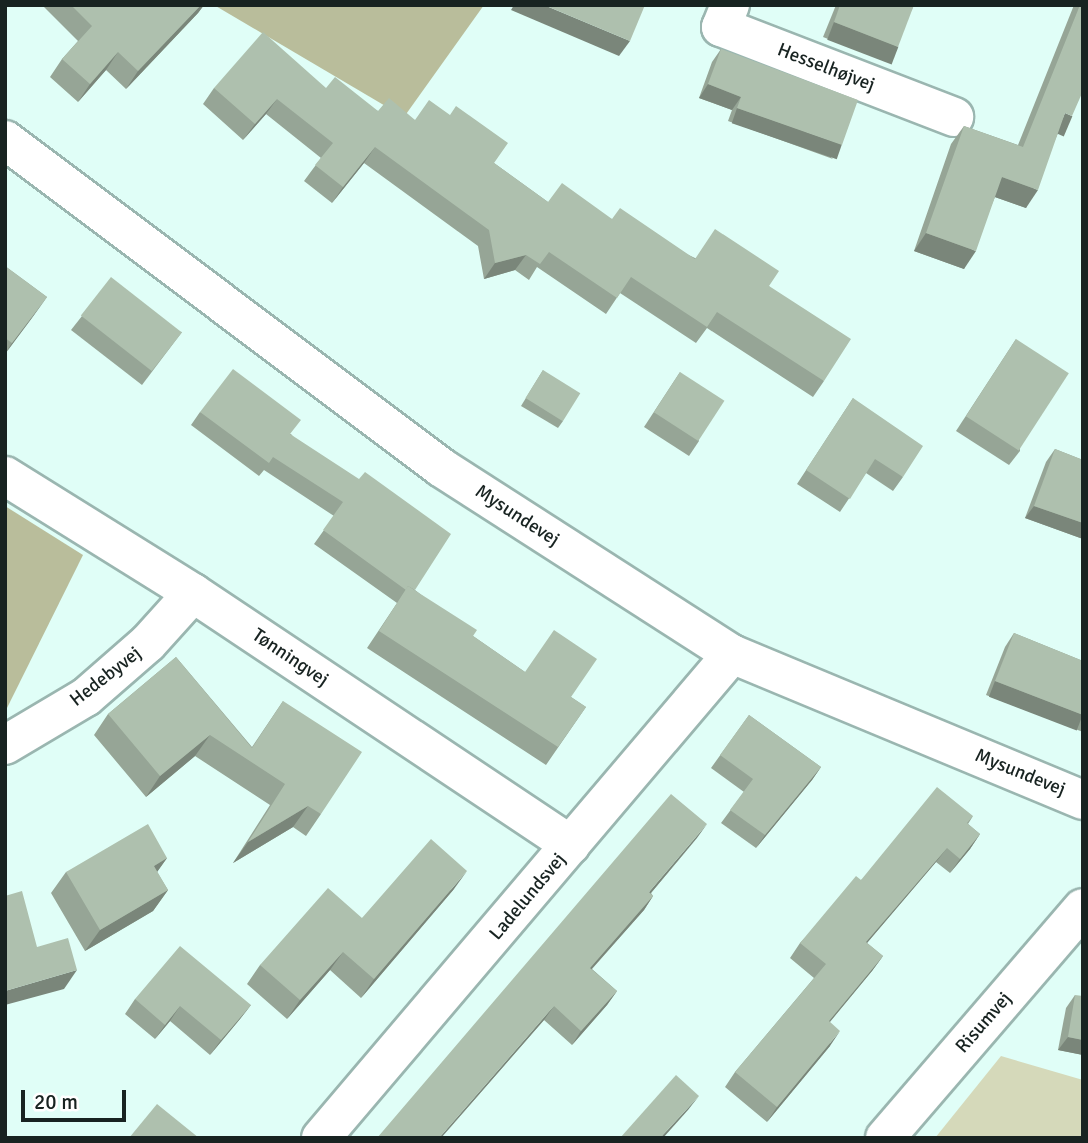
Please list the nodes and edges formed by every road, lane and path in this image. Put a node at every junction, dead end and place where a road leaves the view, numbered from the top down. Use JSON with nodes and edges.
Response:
{"nodes":[{"id":1,"x":730,"y":5,"type":"edge"},
{"id":2,"x":954,"y":117,"type":"dead end"},
{"id":3,"x":5,"y":140,"type":"edge"},
{"id":4,"x":5,"y":476,"type":"edge"},
{"id":5,"x":193,"y":593,"type":"junction"},
{"id":6,"x":732,"y":654,"type":"junction"},
{"id":7,"x":5,"y":744,"type":"edge"},
{"id":8,"x":1083,"y":800,"type":"edge"},
{"id":9,"x":571,"y":845,"type":"junction"},
{"id":10,"x":1083,"y":908,"type":"edge"},
{"id":11,"x":321,"y":1138,"type":"edge"},
{"id":12,"x":885,"y":1138,"type":"edge"}],
"edges":[{"from":1,"to":2,"type":"street","name":"Hesselhøjvej"},
{"from":3,"to":6,"type":"street","name":"Mysundevej"},
{"from":4,"to":5,"type":"street","name":"Tønningvej"},
{"from":5,"to":7,"type":"street","name":"Hedebyvej"},
{"from":5,"to":9,"type":"street","name":"Tønningvej"},
{"from":6,"to":8,"type":"street","name":"Mysundevej"},
{"from":6,"to":9,"type":"street","name":"Ladelundsvej"},
{"from":9,"to":11,"type":"street","name":"Ladelundsvej"},
{"from":10,"to":12,"type":"street","name":"Risumvej"}]}
